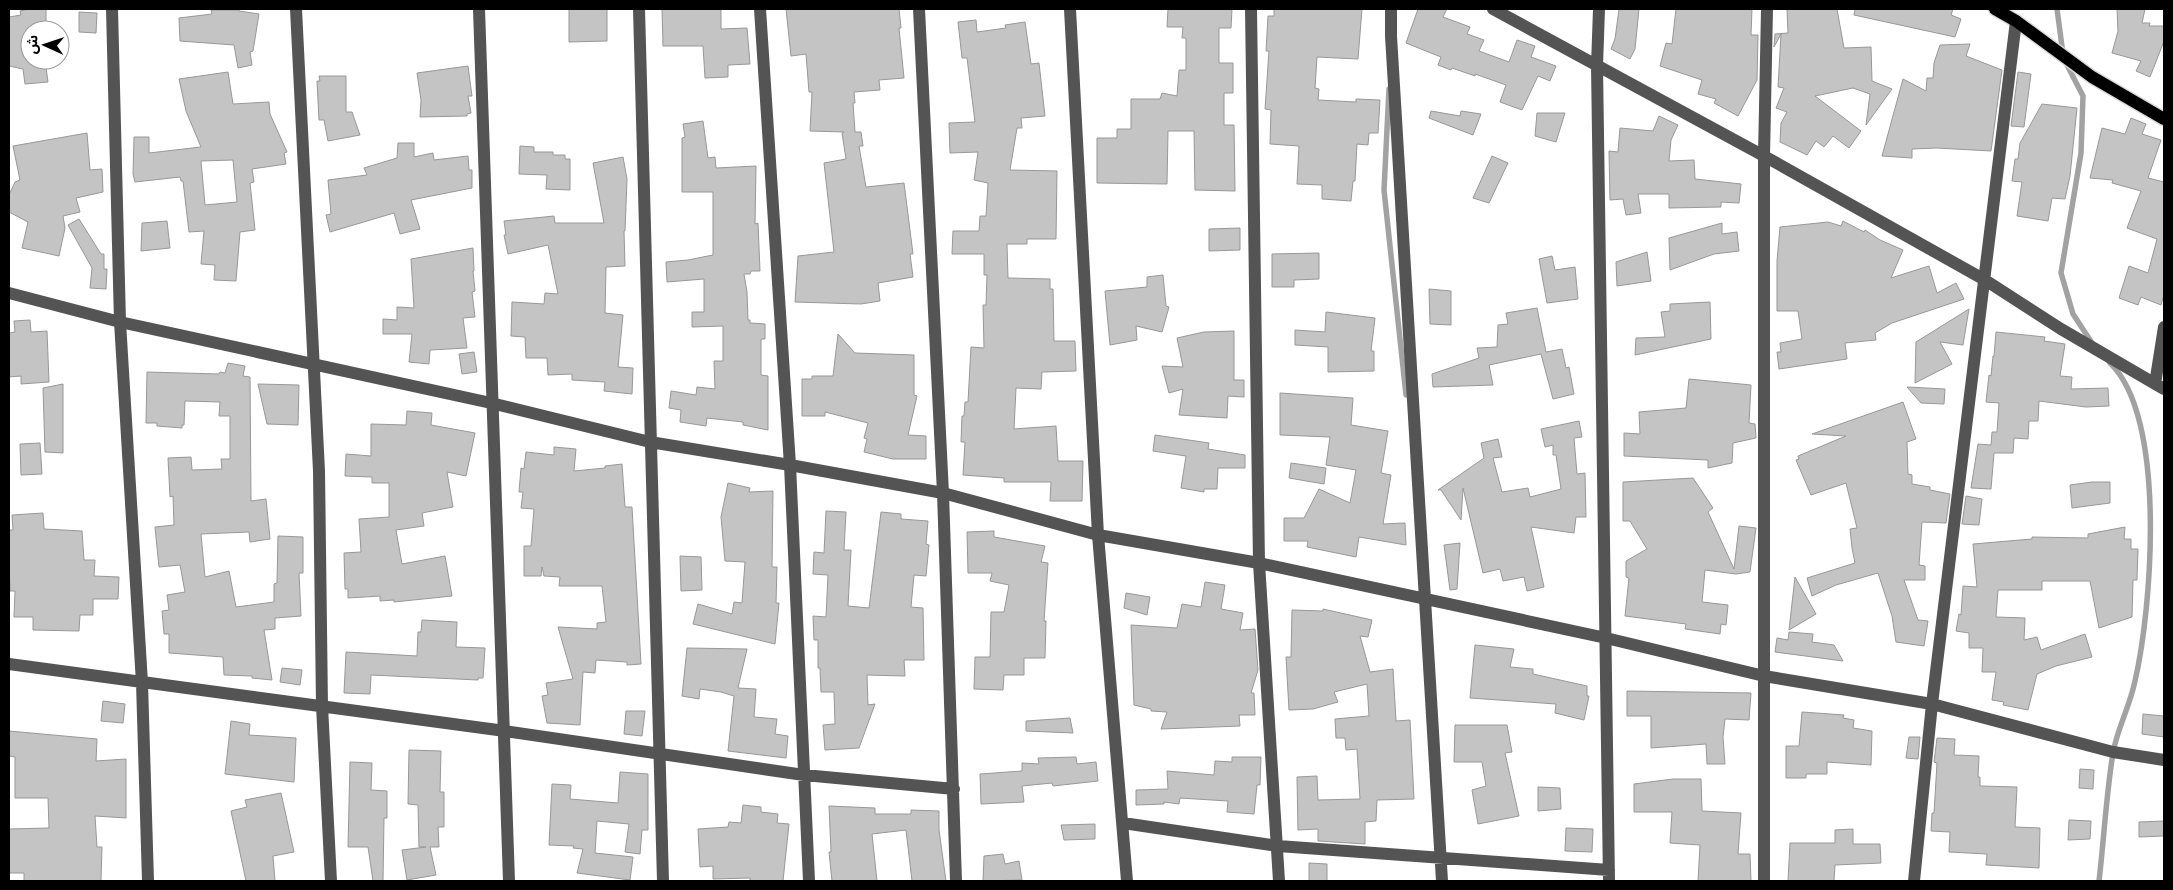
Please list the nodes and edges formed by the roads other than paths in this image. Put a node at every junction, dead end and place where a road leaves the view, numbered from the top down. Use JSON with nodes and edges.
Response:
{"nodes":[{"id":1,"x":112,"y":9,"type":"edge"},
{"id":2,"x":296,"y":9,"type":"edge"},
{"id":3,"x":479,"y":9,"type":"edge"},
{"id":4,"x":639,"y":9,"type":"edge"},
{"id":5,"x":760,"y":9,"type":"edge"},
{"id":6,"x":918,"y":9,"type":"edge"},
{"id":7,"x":1070,"y":9,"type":"edge"},
{"id":8,"x":1251,"y":9,"type":"edge"},
{"id":9,"x":1391,"y":9,"type":"edge"},
{"id":10,"x":1494,"y":9,"type":"edge"},
{"id":11,"x":1599,"y":9,"type":"edge"},
{"id":12,"x":1767,"y":9,"type":"edge"},
{"id":13,"x":1995,"y":9,"type":"edge"},
{"id":14,"x":2016,"y":22,"type":"junction"},
{"id":15,"x":1597,"y":66,"type":"junction"},
{"id":16,"x":2164,"y":119,"type":"edge"},
{"id":17,"x":1764,"y":156,"type":"junction"},
{"id":18,"x":1986,"y":280,"type":"junction"},
{"id":19,"x":9,"y":292,"type":"edge"},
{"id":20,"x":120,"y":322,"type":"junction"},
{"id":21,"x":2164,"y":327,"type":"edge"},
{"id":22,"x":313,"y":364,"type":"junction"},
{"id":23,"x":2160,"y":387,"type":"edge"},
{"id":24,"x":491,"y":403,"type":"junction"},
{"id":25,"x":650,"y":442,"type":"junction"},
{"id":26,"x":790,"y":465,"type":"junction"},
{"id":27,"x":943,"y":493,"type":"junction"},
{"id":28,"x":1098,"y":535,"type":"junction"},
{"id":29,"x":1259,"y":562,"type":"junction"},
{"id":30,"x":1426,"y":599,"type":"junction"},
{"id":31,"x":1606,"y":638,"type":"junction"},
{"id":32,"x":9,"y":664,"type":"edge"},
{"id":33,"x":1764,"y":676,"type":"junction"},
{"id":34,"x":142,"y":683,"type":"junction"},
{"id":35,"x":1932,"y":704,"type":"junction"},
{"id":36,"x":322,"y":706,"type":"junction"},
{"id":37,"x":506,"y":730,"type":"junction"},
{"id":38,"x":658,"y":755,"type":"junction"},
{"id":39,"x":2164,"y":760,"type":"edge"},
{"id":40,"x":804,"y":775,"type":"junction"},
{"id":41,"x":954,"y":788,"type":"junction"},
{"id":42,"x":1123,"y":823,"type":"junction"},
{"id":43,"x":1278,"y":846,"type":"junction"},
{"id":44,"x":1441,"y":859,"type":"junction"},
{"id":45,"x":1609,"y":876,"type":"edge"},
{"id":46,"x":148,"y":881,"type":"edge"},
{"id":47,"x":331,"y":881,"type":"edge"},
{"id":48,"x":509,"y":881,"type":"edge"},
{"id":49,"x":663,"y":881,"type":"edge"},
{"id":50,"x":809,"y":881,"type":"edge"},
{"id":51,"x":956,"y":881,"type":"edge"},
{"id":52,"x":1126,"y":881,"type":"edge"},
{"id":53,"x":1278,"y":881,"type":"edge"},
{"id":54,"x":1442,"y":881,"type":"edge"},
{"id":55,"x":1764,"y":881,"type":"edge"},
{"id":56,"x":1914,"y":881,"type":"edge"}],
"edges":[{"from":1,"to":20,"type":"street"},
{"from":2,"to":22,"type":"street"},
{"from":3,"to":24,"type":"street"},
{"from":4,"to":25,"type":"street"},
{"from":5,"to":26,"type":"street"},
{"from":6,"to":27,"type":"street"},
{"from":7,"to":28,"type":"street"},
{"from":8,"to":29,"type":"street"},
{"from":9,"to":30,"type":"street"},
{"from":10,"to":15,"type":"street"},
{"from":11,"to":15,"type":"street"},
{"from":12,"to":17,"type":"street"},
{"from":13,"to":14,"type":"main road"},
{"from":14,"to":16,"type":"main road"},
{"from":14,"to":18,"type":"street"},
{"from":15,"to":17,"type":"street"},
{"from":15,"to":31,"type":"street"},
{"from":17,"to":18,"type":"street"},
{"from":17,"to":33,"type":"street"},
{"from":18,"to":23,"type":"street"},
{"from":18,"to":35,"type":"street"},
{"from":19,"to":20,"type":"street"},
{"from":20,"to":22,"type":"street"},
{"from":20,"to":34,"type":"street"},
{"from":21,"to":23,"type":"street"},
{"from":22,"to":24,"type":"street"},
{"from":22,"to":36,"type":"street"},
{"from":24,"to":25,"type":"street"},
{"from":24,"to":37,"type":"street"},
{"from":25,"to":26,"type":"street"},
{"from":25,"to":38,"type":"street"},
{"from":26,"to":27,"type":"street"},
{"from":26,"to":40,"type":"street"},
{"from":27,"to":28,"type":"street"},
{"from":27,"to":41,"type":"street"},
{"from":28,"to":29,"type":"street"},
{"from":28,"to":42,"type":"street"},
{"from":29,"to":30,"type":"street"},
{"from":29,"to":43,"type":"street"},
{"from":30,"to":31,"type":"street"},
{"from":30,"to":44,"type":"street"},
{"from":31,"to":33,"type":"street"},
{"from":31,"to":45,"type":"street"},
{"from":32,"to":34,"type":"street"},
{"from":33,"to":35,"type":"street"},
{"from":33,"to":55,"type":"street"},
{"from":34,"to":36,"type":"street"},
{"from":34,"to":46,"type":"street"},
{"from":35,"to":39,"type":"street"},
{"from":35,"to":56,"type":"street"},
{"from":36,"to":37,"type":"street"},
{"from":36,"to":47,"type":"street"},
{"from":37,"to":38,"type":"street"},
{"from":37,"to":48,"type":"street"},
{"from":38,"to":40,"type":"street"},
{"from":38,"to":49,"type":"street"},
{"from":40,"to":41,"type":"street"},
{"from":40,"to":50,"type":"street"},
{"from":41,"to":51,"type":"street"},
{"from":42,"to":43,"type":"street"},
{"from":42,"to":52,"type":"street"},
{"from":43,"to":44,"type":"street"},
{"from":43,"to":53,"type":"street"},
{"from":44,"to":45,"type":"street"},
{"from":44,"to":54,"type":"street"}]}
